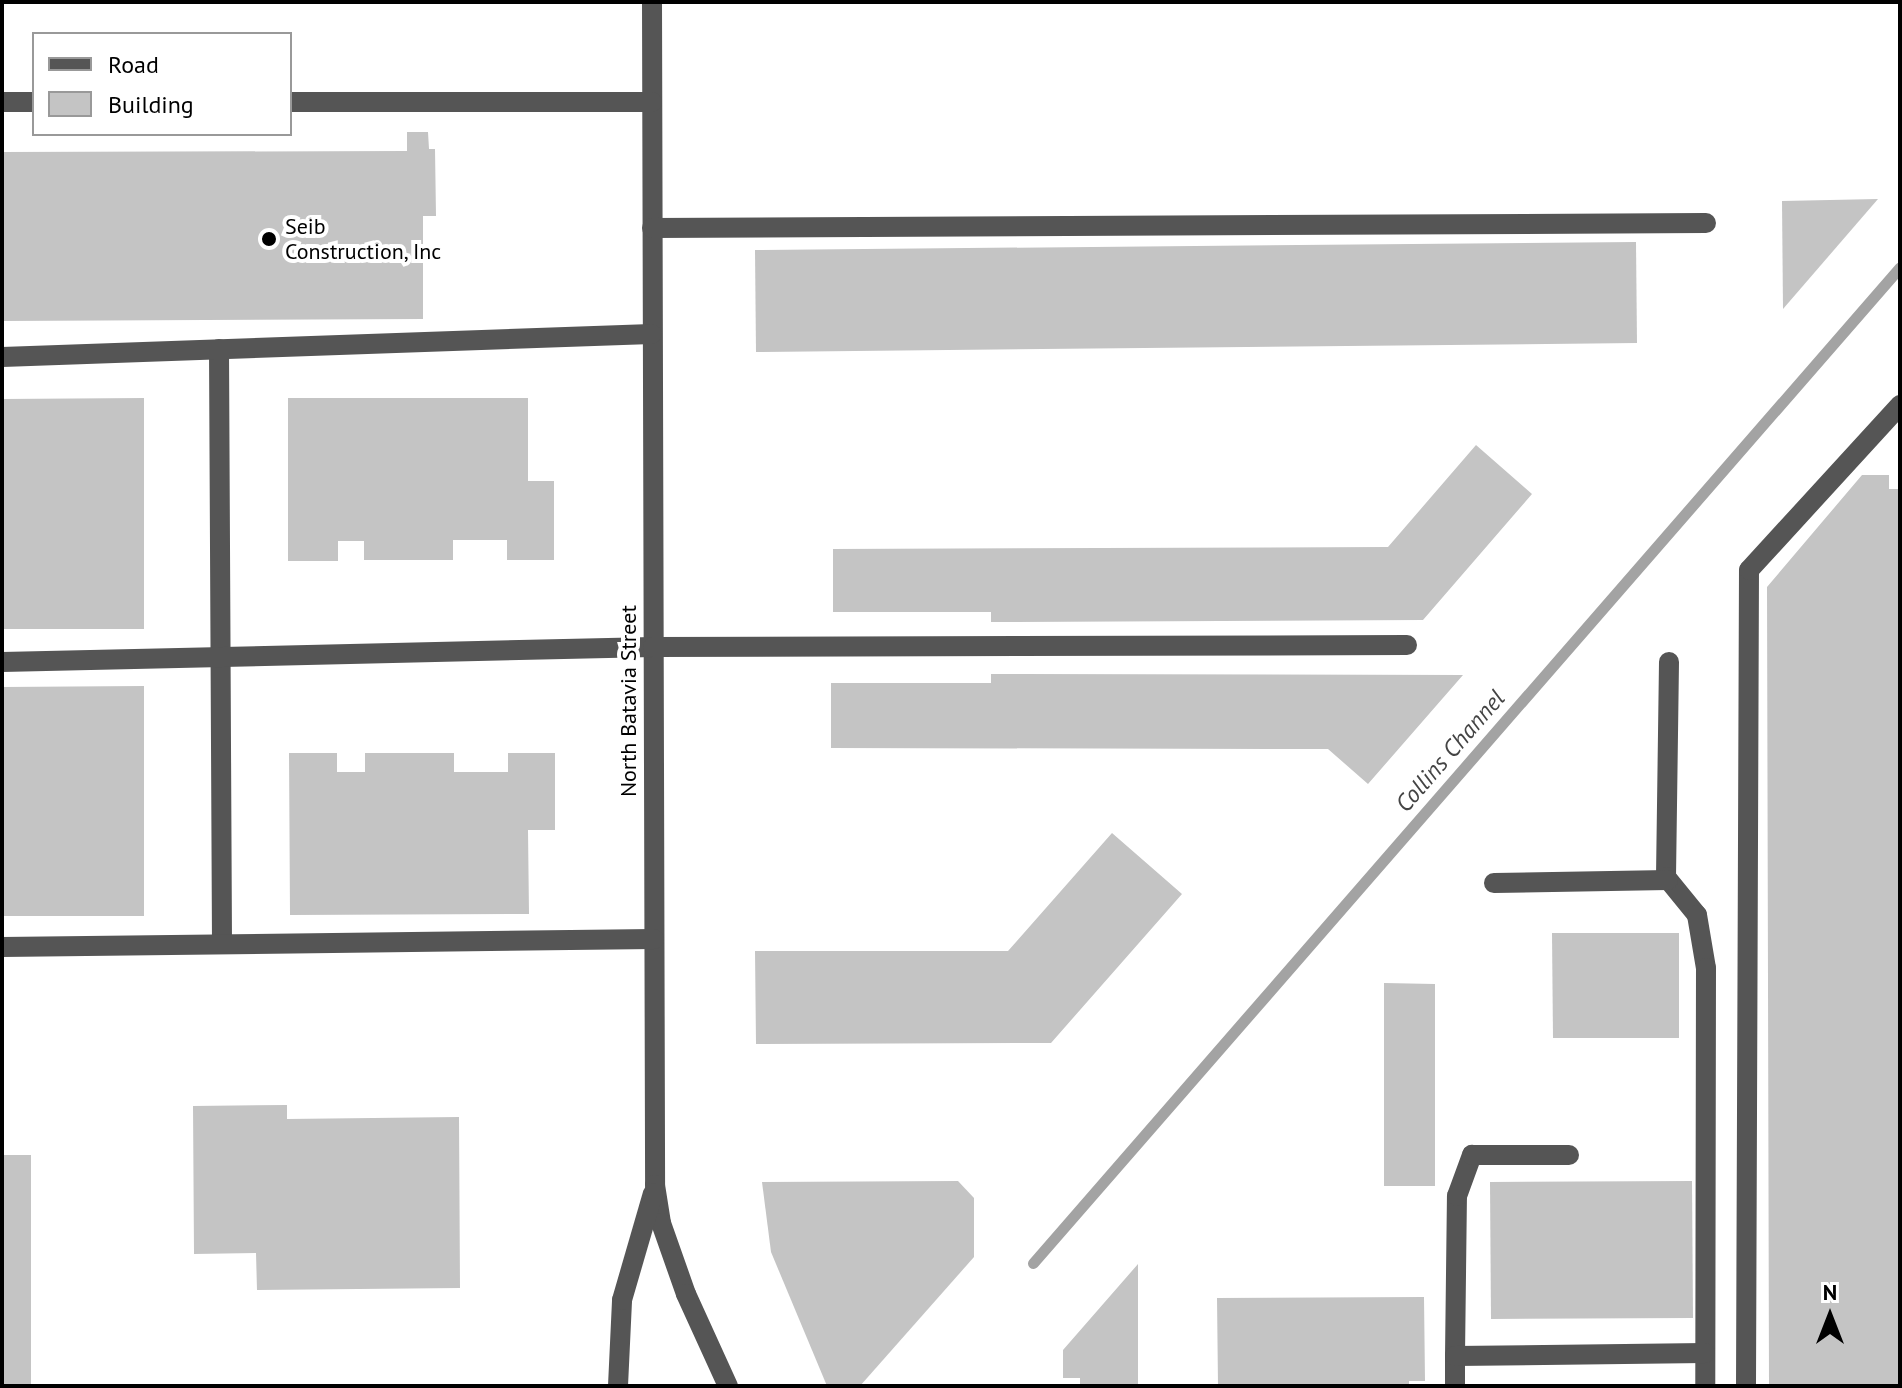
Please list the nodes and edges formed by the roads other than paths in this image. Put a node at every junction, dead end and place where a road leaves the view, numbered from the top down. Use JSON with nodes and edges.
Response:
{"nodes":[{"id":1,"x":652,"y":2,"type":"edge"},
{"id":2,"x":2,"y":102,"type":"edge"},
{"id":3,"x":32,"y":102,"type":"edge"},
{"id":4,"x":292,"y":102,"type":"edge"},
{"id":5,"x":652,"y":102,"type":"junction"},
{"id":6,"x":1706,"y":223,"type":"dead end"},
{"id":7,"x":652,"y":228,"type":"junction"},
{"id":8,"x":652,"y":334,"type":"junction"},
{"id":9,"x":219,"y":349,"type":"junction"},
{"id":10,"x":2,"y":357,"type":"edge"},
{"id":11,"x":1900,"y":405,"type":"edge"},
{"id":12,"x":1407,"y":645,"type":"dead end"},
{"id":13,"x":653,"y":647,"type":"junction"},
{"id":14,"x":221,"y":659,"type":"junction"},
{"id":15,"x":2,"y":662,"type":"edge"},
{"id":16,"x":1669,"y":662,"type":"dead end"},
{"id":17,"x":1668,"y":880,"type":"junction"},
{"id":18,"x":1494,"y":883,"type":"dead end"},
{"id":19,"x":654,"y":939,"type":"junction"},
{"id":20,"x":222,"y":944,"type":"junction"},
{"id":21,"x":2,"y":947,"type":"edge"},
{"id":22,"x":1569,"y":1155,"type":"dead end"},
{"id":23,"x":655,"y":1185,"type":"junction"},
{"id":24,"x":1705,"y":1353,"type":"junction"},
{"id":25,"x":1455,"y":1356,"type":"junction"},
{"id":26,"x":618,"y":1386,"type":"edge"},
{"id":27,"x":728,"y":1386,"type":"edge"},
{"id":28,"x":1455,"y":1386,"type":"edge"},
{"id":29,"x":1705,"y":1386,"type":"edge"},
{"id":30,"x":1746,"y":1386,"type":"edge"}],
"edges":[{"from":1,"to":5,"type":"street","name":"North Batavia Street"},
{"from":2,"to":3,"type":"street"},
{"from":4,"to":5,"type":"street"},
{"from":5,"to":7,"type":"street","name":"North Batavia Street"},
{"from":6,"to":7,"type":"street"},
{"from":7,"to":8,"type":"street","name":"North Batavia Street"},
{"from":8,"to":9,"type":"street"},
{"from":8,"to":13,"type":"street","name":"North Batavia Street"},
{"from":9,"to":10,"type":"street"},
{"from":9,"to":14,"type":"street"},
{"from":11,"to":30,"type":"street"},
{"from":12,"to":13,"type":"street"},
{"from":13,"to":14,"type":"street"},
{"from":13,"to":19,"type":"street","name":"North Batavia Street"},
{"from":14,"to":15,"type":"street"},
{"from":14,"to":20,"type":"street"},
{"from":16,"to":17,"type":"street"},
{"from":17,"to":18,"type":"street"},
{"from":17,"to":24,"type":"street"},
{"from":19,"to":20,"type":"street"},
{"from":19,"to":23,"type":"street","name":"North Batavia Street"},
{"from":20,"to":21,"type":"street"},
{"from":22,"to":25,"type":"street"},
{"from":23,"to":26,"type":"street"},
{"from":23,"to":27,"type":"street","name":"North Batavia Street"},
{"from":24,"to":25,"type":"street"},
{"from":24,"to":29,"type":"street"},
{"from":25,"to":28,"type":"street"}]}
